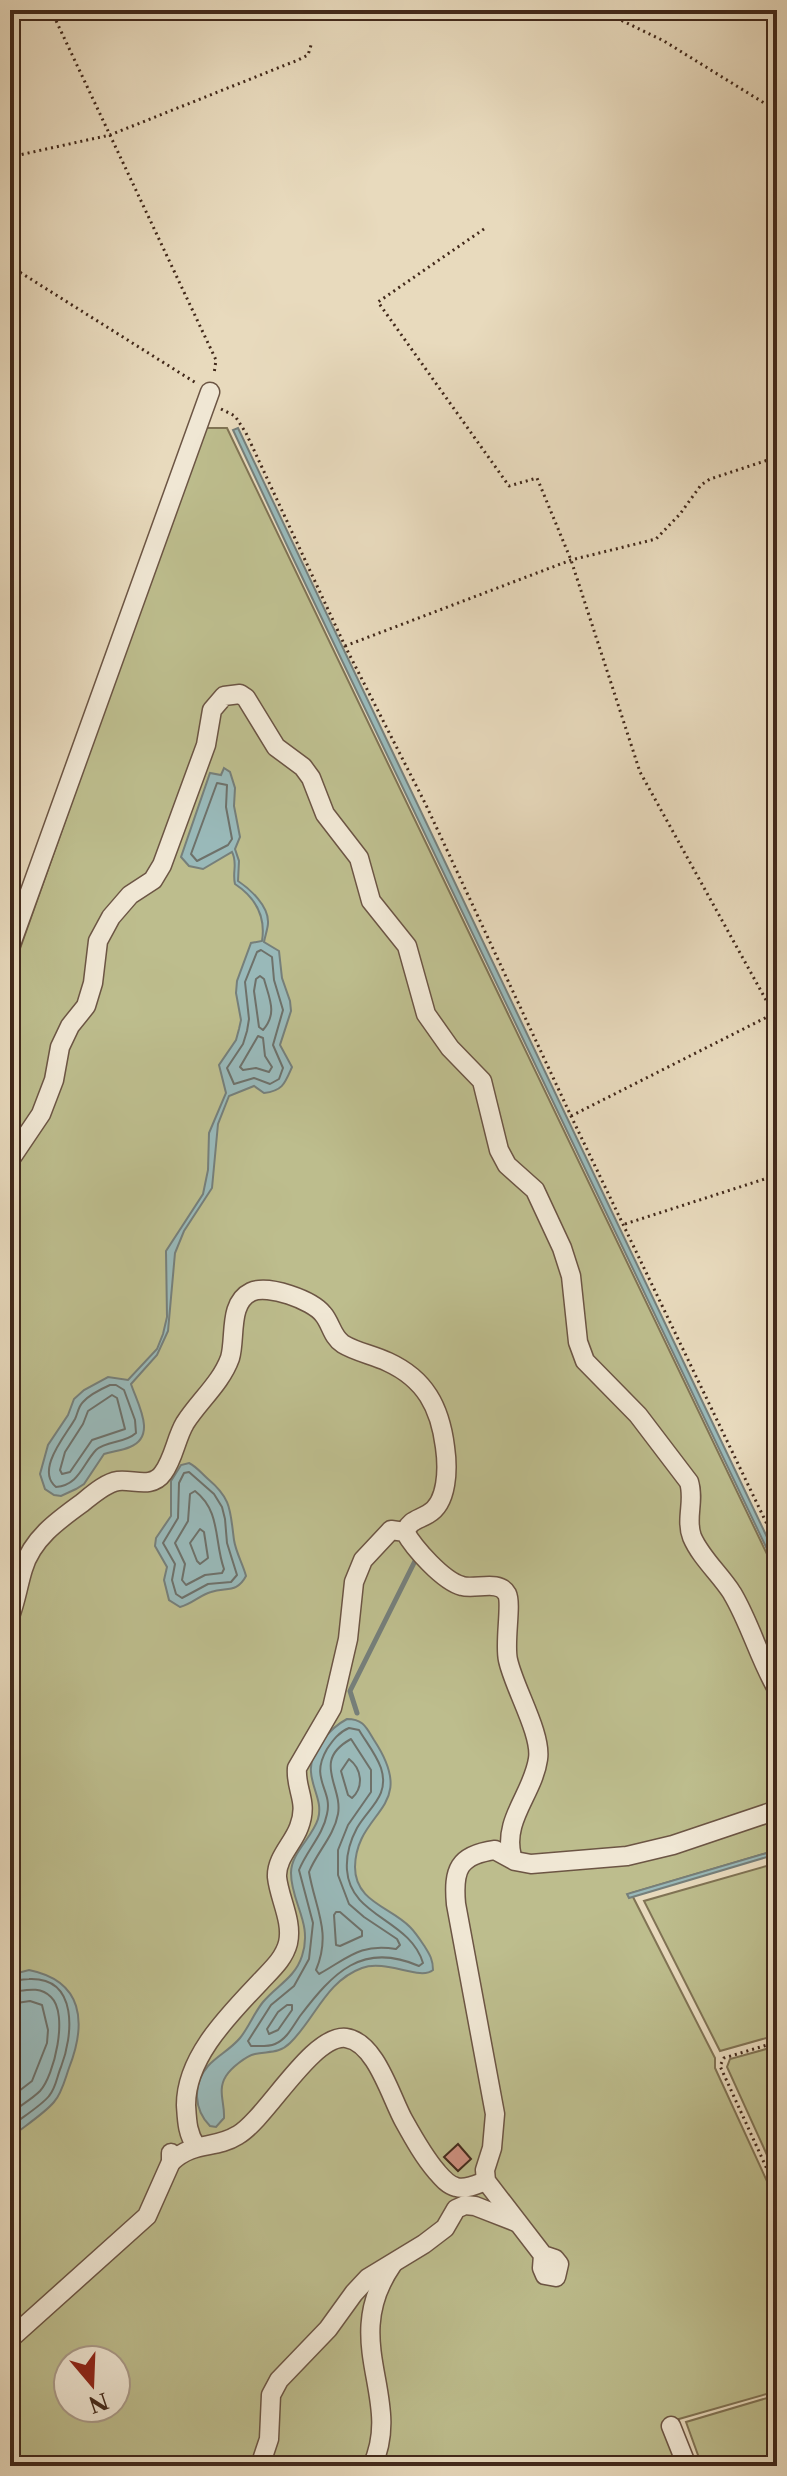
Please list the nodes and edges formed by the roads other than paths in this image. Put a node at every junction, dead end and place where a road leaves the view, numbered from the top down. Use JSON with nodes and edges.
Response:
{"nodes":[{"id":1,"x":208,"y":398,"type":"road end"},
{"id":2,"x":10,"y":947,"type":"edge"},
{"id":3,"x":10,"y":1160,"type":"edge"},
{"id":4,"x":402,"y":1528,"type":"junction"},
{"id":5,"x":10,"y":1616,"type":"edge"},
{"id":6,"x":777,"y":1689,"type":"edge"},
{"id":7,"x":777,"y":1810,"type":"edge"},
{"id":8,"x":505,"y":1849,"type":"junction"},
{"id":9,"x":188,"y":2128,"type":"junction"},
{"id":10,"x":196,"y":2146,"type":"junction"},
{"id":11,"x":171,"y":2162,"type":"junction"},
{"id":12,"x":473,"y":2192,"type":"junction"},
{"id":13,"x":518,"y":2223,"type":"junction"},
{"id":14,"x":543,"y":2255,"type":"dead end"},
{"id":15,"x":374,"y":2282,"type":"junction"},
{"id":16,"x":10,"y":2339,"type":"edge"},
{"id":17,"x":671,"y":2426,"type":"dead end"},
{"id":18,"x":260,"y":2466,"type":"edge"},
{"id":19,"x":372,"y":2466,"type":"edge"},
{"id":20,"x":687,"y":2466,"type":"edge"}],
"edges":[{"from":1,"to":2,"type":"street"},
{"from":3,"to":6,"type":"street"},
{"from":4,"to":5,"type":"street"},
{"from":4,"to":8,"type":"street"},
{"from":4,"to":9,"type":"street"},
{"from":7,"to":8,"type":"street"},
{"from":8,"to":12,"type":"street"},
{"from":9,"to":10,"type":"street"},
{"from":9,"to":11,"type":"street"},
{"from":10,"to":11,"type":"street"},
{"from":10,"to":12,"type":"street"},
{"from":11,"to":16,"type":"street"},
{"from":12,"to":13,"type":"street"},
{"from":12,"to":13,"type":"street"},
{"from":12,"to":15,"type":"street"},
{"from":13,"to":14,"type":"street"},
{"from":15,"to":18,"type":"street"},
{"from":15,"to":19,"type":"street"},
{"from":17,"to":20,"type":"street"}]}
